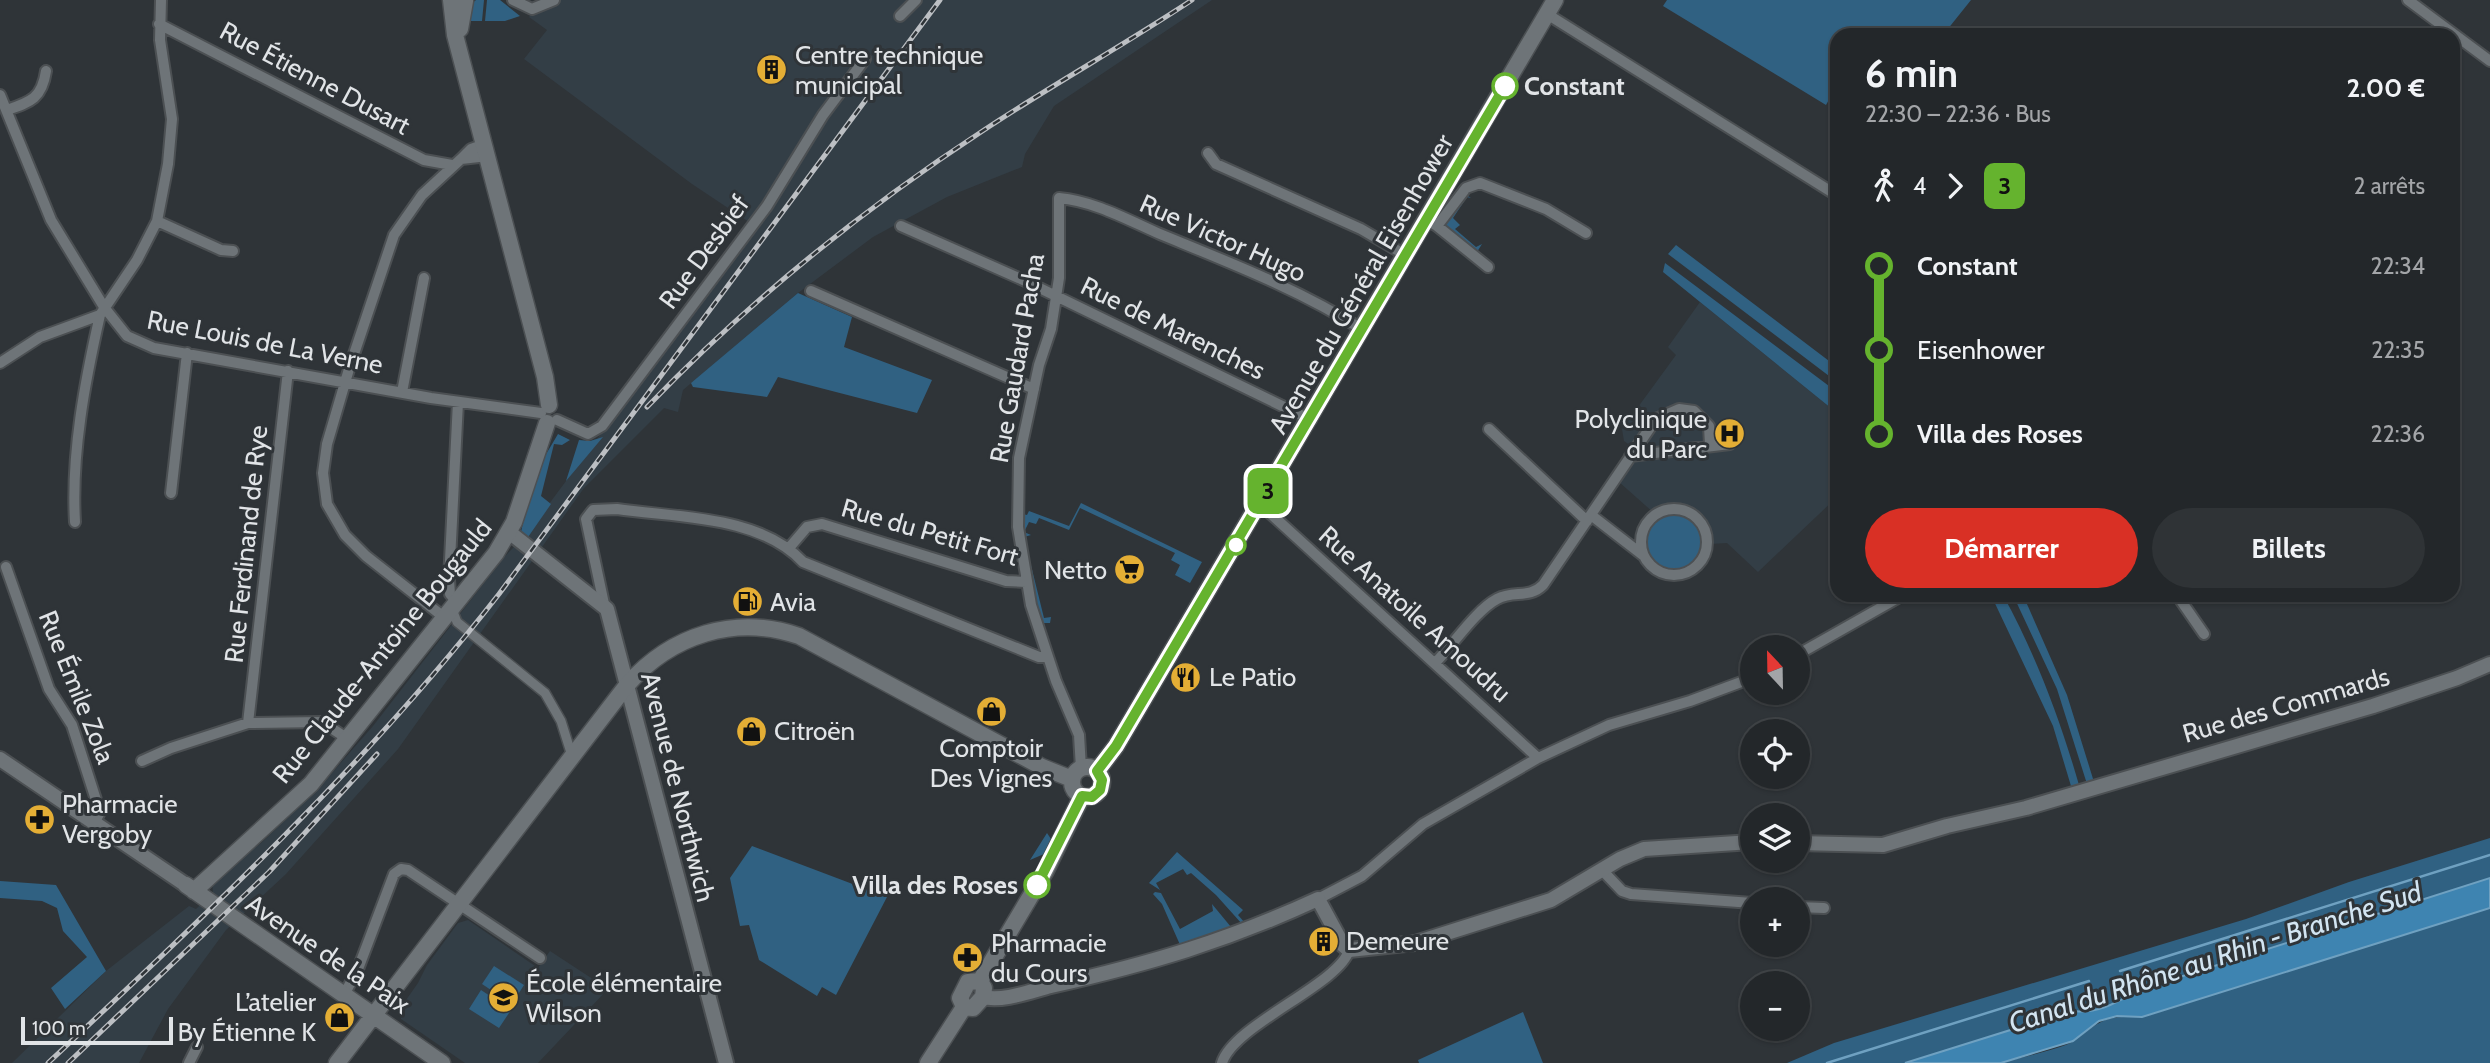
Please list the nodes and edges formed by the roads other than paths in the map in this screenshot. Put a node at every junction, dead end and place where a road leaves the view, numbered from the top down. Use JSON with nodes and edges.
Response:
{"nodes":[{"id":1,"x":161,"y":0,"type":"edge"},
{"id":2,"x":451,"y":0,"type":"edge"},
{"id":3,"x":466,"y":0,"type":"edge"},
{"id":4,"x":513,"y":0,"type":"edge"},
{"id":5,"x":554,"y":0,"type":"edge"},
{"id":6,"x":916,"y":0,"type":"edge"},
{"id":7,"x":2408,"y":0,"type":"edge"},
{"id":8,"x":1551,"y":7,"type":"edge"},
{"id":9,"x":900,"y":16,"type":"dead end"},
{"id":10,"x":159,"y":24,"type":"junction"},
{"id":11,"x":2446,"y":28,"type":"edge"},
{"id":12,"x":2460,"y":39,"type":"edge"},
{"id":13,"x":459,"y":48,"type":"junction"},
{"id":14,"x":865,"y":59,"type":"dead end"},
{"id":15,"x":2490,"y":61,"type":"edge"},
{"id":16,"x":47,"y":71,"type":"dead end"},
{"id":17,"x":0,"y":94,"type":"edge"},
{"id":18,"x":6,"y":110,"type":"junction"},
{"id":19,"x":486,"y":150,"type":"junction"},
{"id":20,"x":1208,"y":153,"type":"dead end"},
{"id":21,"x":457,"y":162,"type":"junction"},
{"id":22,"x":1830,"y":189,"type":"edge"},
{"id":23,"x":1059,"y":198,"type":"joint"},
{"id":24,"x":158,"y":221,"type":"junction"},
{"id":25,"x":1432,"y":223,"type":"junction"},
{"id":26,"x":901,"y":226,"type":"dead end"},
{"id":27,"x":1586,"y":233,"type":"dead end"},
{"id":28,"x":233,"y":251,"type":"dead end"},
{"id":29,"x":1407,"y":256,"type":"junction"},
{"id":30,"x":1488,"y":267,"type":"dead end"},
{"id":31,"x":425,"y":278,"type":"dead end"},
{"id":32,"x":811,"y":291,"type":"dead end"},
{"id":33,"x":1056,"y":298,"type":"junction"},
{"id":34,"x":102,"y":311,"type":"junction"},
{"id":35,"x":1363,"y":330,"type":"junction"},
{"id":36,"x":187,"y":353,"type":"junction"},
{"id":37,"x":0,"y":363,"type":"edge"},
{"id":38,"x":288,"y":371,"type":"junction"},
{"id":39,"x":346,"y":382,"type":"junction"},
{"id":40,"x":1034,"y":389,"type":"junction"},
{"id":41,"x":402,"y":392,"type":"junction"},
{"id":42,"x":458,"y":402,"type":"junction"},
{"id":43,"x":548,"y":415,"type":"junction"},
{"id":44,"x":1311,"y":420,"type":"junction"},
{"id":45,"x":1489,"y":429,"type":"dead end"},
{"id":46,"x":1730,"y":444,"type":"dead end"},
{"id":47,"x":1710,"y":445,"type":"junction"},
{"id":48,"x":1630,"y":456,"type":"junction"},
{"id":49,"x":171,"y":493,"type":"dead end"},
{"id":50,"x":1260,"y":504,"type":"junction"},
{"id":51,"x":1589,"y":518,"type":"junction"},
{"id":52,"x":75,"y":522,"type":"dead end"},
{"id":53,"x":509,"y":532,"type":"junction"},
{"id":54,"x":789,"y":548,"type":"junction"},
{"id":55,"x":1644,"y":556,"type":"junction"},
{"id":56,"x":6,"y":567,"type":"dead end"},
{"id":57,"x":1026,"y":582,"type":"junction"},
{"id":58,"x":1891,"y":602,"type":"edge"},
{"id":59,"x":2182,"y":602,"type":"edge"},
{"id":60,"x":604,"y":604,"type":"junction"},
{"id":61,"x":451,"y":610,"type":"junction"},
{"id":62,"x":2204,"y":635,"type":"dead end"},
{"id":63,"x":1810,"y":648,"type":"edge"},
{"id":64,"x":1047,"y":657,"type":"junction"},
{"id":65,"x":1435,"y":663,"type":"junction"},
{"id":66,"x":2490,"y":664,"type":"edge"},
{"id":67,"x":1740,"y":682,"type":"edge"},
{"id":68,"x":627,"y":685,"type":"junction"},
{"id":69,"x":248,"y":723,"type":"junction"},
{"id":70,"x":348,"y":739,"type":"junction"},
{"id":71,"x":572,"y":756,"type":"junction"},
{"id":72,"x":1538,"y":758,"type":"junction"},
{"id":73,"x":0,"y":759,"type":"edge"},
{"id":74,"x":142,"y":761,"type":"dead end"},
{"id":75,"x":1097,"y":771,"type":"junction"},
{"id":76,"x":1077,"y":774,"type":"junction"},
{"id":77,"x":1082,"y":796,"type":"junction"},
{"id":78,"x":94,"y":823,"type":"junction"},
{"id":79,"x":1740,"y":843,"type":"edge"},
{"id":80,"x":1810,"y":843,"type":"edge"},
{"id":81,"x":1602,"y":870,"type":"junction"},
{"id":82,"x":190,"y":888,"type":"junction"},
{"id":83,"x":1318,"y":899,"type":"junction"},
{"id":84,"x":1740,"y":902,"type":"edge"},
{"id":85,"x":460,"y":903,"type":"junction"},
{"id":86,"x":1810,"y":907,"type":"edge"},
{"id":87,"x":1824,"y":908,"type":"dead end"},
{"id":88,"x":1349,"y":950,"type":"junction"},
{"id":89,"x":540,"y":958,"type":"dead end"},
{"id":90,"x":981,"y":989,"type":"junction"},
{"id":91,"x":345,"y":993,"type":"junction"},
{"id":92,"x":376,"y":1015,"type":"junction"},
{"id":93,"x":197,"y":1047,"type":"dead end"},
{"id":94,"x":1221,"y":1062,"type":"edge"},
{"id":95,"x":189,"y":1063,"type":"edge"},
{"id":96,"x":337,"y":1063,"type":"edge"},
{"id":97,"x":442,"y":1063,"type":"edge"},
{"id":98,"x":726,"y":1063,"type":"edge"},
{"id":99,"x":928,"y":1063,"type":"edge"}],
"edges":[{"from":1,"to":10,"type":"street"},
{"from":2,"to":3,"type":"main road"},
{"from":2,"to":13,"type":"main road"},
{"from":3,"to":13,"type":"main road"},
{"from":4,"to":5,"type":"street"},
{"from":6,"to":9,"type":"street"},
{"from":7,"to":11,"type":"street"},
{"from":8,"to":22,"type":"street"},
{"from":8,"to":25,"type":"main road","name":"Avenue du Général Eisenhower"},
{"from":10,"to":21,"type":"street","name":"Rue Étienne Dusart"},
{"from":10,"to":24,"type":"street"},
{"from":12,"to":15,"type":"street"},
{"from":13,"to":19,"type":"main road"},
{"from":14,"to":43,"type":"street","name":"Rue Desbief"},
{"from":16,"to":18,"type":"street"},
{"from":17,"to":18,"type":"street","name":"Rue Louis de La Verne"},
{"from":18,"to":34,"type":"street","name":"Rue Louis de La Verne"},
{"from":19,"to":21,"type":"street","name":"Rue Étienne Dusart"},
{"from":19,"to":43,"type":"main road"},
{"from":20,"to":29,"type":"street"},
{"from":21,"to":39,"type":"street"},
{"from":23,"to":33,"type":"street","name":"Rue Gaudard Pacha"},
{"from":23,"to":35,"type":"street","name":"Rue Victor Hugo"},
{"from":24,"to":28,"type":"street"},
{"from":24,"to":34,"type":"street"},
{"from":25,"to":27,"type":"street"},
{"from":25,"to":29,"type":"main road","name":"Avenue du Général Eisenhower"},
{"from":25,"to":30,"type":"street"},
{"from":26,"to":33,"type":"street","name":"Rue de Marenches"},
{"from":29,"to":35,"type":"main road","name":"Avenue du Général Eisenhower"},
{"from":31,"to":41,"type":"street"},
{"from":32,"to":40,"type":"street"},
{"from":33,"to":40,"type":"street","name":"Rue Gaudard Pacha"},
{"from":33,"to":44,"type":"street","name":"Rue de Marenches"},
{"from":34,"to":36,"type":"street","name":"Rue Louis de La Verne"},
{"from":34,"to":37,"type":"street"},
{"from":34,"to":52,"type":"street"},
{"from":35,"to":44,"type":"main road","name":"Avenue du Général Eisenhower"},
{"from":36,"to":38,"type":"street","name":"Rue Louis de La Verne"},
{"from":36,"to":49,"type":"street"},
{"from":38,"to":39,"type":"street","name":"Rue Louis de La Verne"},
{"from":38,"to":69,"type":"street","name":"Rue Ferdinand de Rye"},
{"from":39,"to":41,"type":"street","name":"Rue Louis de La Verne"},
{"from":39,"to":61,"type":"street"},
{"from":40,"to":57,"type":"street","name":"Rue Gaudard Pacha"},
{"from":41,"to":42,"type":"street","name":"Rue Louis de La Verne"},
{"from":42,"to":43,"type":"street","name":"Rue Louis de La Verne"},
{"from":42,"to":61,"type":"street"},
{"from":43,"to":53,"type":"main road","name":"Rue Claude-Antoine Bougauld"},
{"from":44,"to":50,"type":"main road","name":"Avenue du Général Eisenhower"},
{"from":45,"to":51,"type":"street"},
{"from":46,"to":47,"type":"street"},
{"from":47,"to":48,"type":"street"},
{"from":47,"to":48,"type":"street"},
{"from":48,"to":51,"type":"street"},
{"from":50,"to":65,"type":"street","name":"Rue Anatoile Amoudru"},
{"from":50,"to":75,"type":"main road","name":"Avenue du Général Eisenhower"},
{"from":51,"to":55,"type":"street"},
{"from":51,"to":65,"type":"street"},
{"from":53,"to":60,"type":"street"},
{"from":53,"to":61,"type":"main road","name":"Rue Claude-Antoine Bougauld"},
{"from":54,"to":57,"type":"street","name":"Rue du Petit Fort"},
{"from":54,"to":60,"type":"street","name":"Avenue de Northwich"},
{"from":54,"to":64,"type":"street"},
{"from":55,"to":55,"type":"street"},
{"from":56,"to":78,"type":"street","name":"Rue Émile Zola"},
{"from":57,"to":64,"type":"street","name":"Rue Gaudard Pacha"},
{"from":58,"to":63,"type":"street"},
{"from":59,"to":62,"type":"street"},
{"from":60,"to":68,"type":"street","name":"Avenue de Northwich"},
{"from":61,"to":70,"type":"main road","name":"Rue Claude-Antoine Bougauld"},
{"from":61,"to":71,"type":"street"},
{"from":64,"to":76,"type":"street","name":"Rue Gaudard Pacha"},
{"from":65,"to":72,"type":"street","name":"Rue Anatoile Amoudru"},
{"from":66,"to":80,"type":"street","name":"Rue des Commards"},
{"from":67,"to":72,"type":"street"},
{"from":68,"to":71,"type":"main road"},
{"from":68,"to":76,"type":"main road"},
{"from":68,"to":98,"type":"street","name":"Avenue de Northwich"},
{"from":69,"to":70,"type":"street"},
{"from":69,"to":74,"type":"street"},
{"from":70,"to":82,"type":"main road","name":"Rue Claude-Antoine Bougauld"},
{"from":71,"to":85,"type":"main road"},
{"from":72,"to":83,"type":"street"},
{"from":73,"to":78,"type":"street"},
{"from":75,"to":76,"type":"main road"},
{"from":75,"to":77,"type":"main road","name":"Avenue du Général Eisenhower"},
{"from":76,"to":77,"type":"main road"},
{"from":77,"to":90,"type":"main road","name":"Avenue du Général Eisenhower"},
{"from":78,"to":82,"type":"street"},
{"from":79,"to":81,"type":"street"},
{"from":81,"to":84,"type":"street"},
{"from":81,"to":88,"type":"street"},
{"from":82,"to":91,"type":"main road","name":"Avenue de la Paix"},
{"from":83,"to":88,"type":"street"},
{"from":83,"to":90,"type":"street"},
{"from":85,"to":89,"type":"street"},
{"from":85,"to":91,"type":"street"},
{"from":85,"to":92,"type":"main road"},
{"from":86,"to":87,"type":"street"},
{"from":88,"to":94,"type":"street"},
{"from":90,"to":99,"type":"main road"},
{"from":91,"to":92,"type":"main road","name":"Avenue de la Paix"},
{"from":92,"to":96,"type":"main road"},
{"from":92,"to":97,"type":"main road","name":"Avenue de la Paix"},
{"from":93,"to":95,"type":"street"}]}
